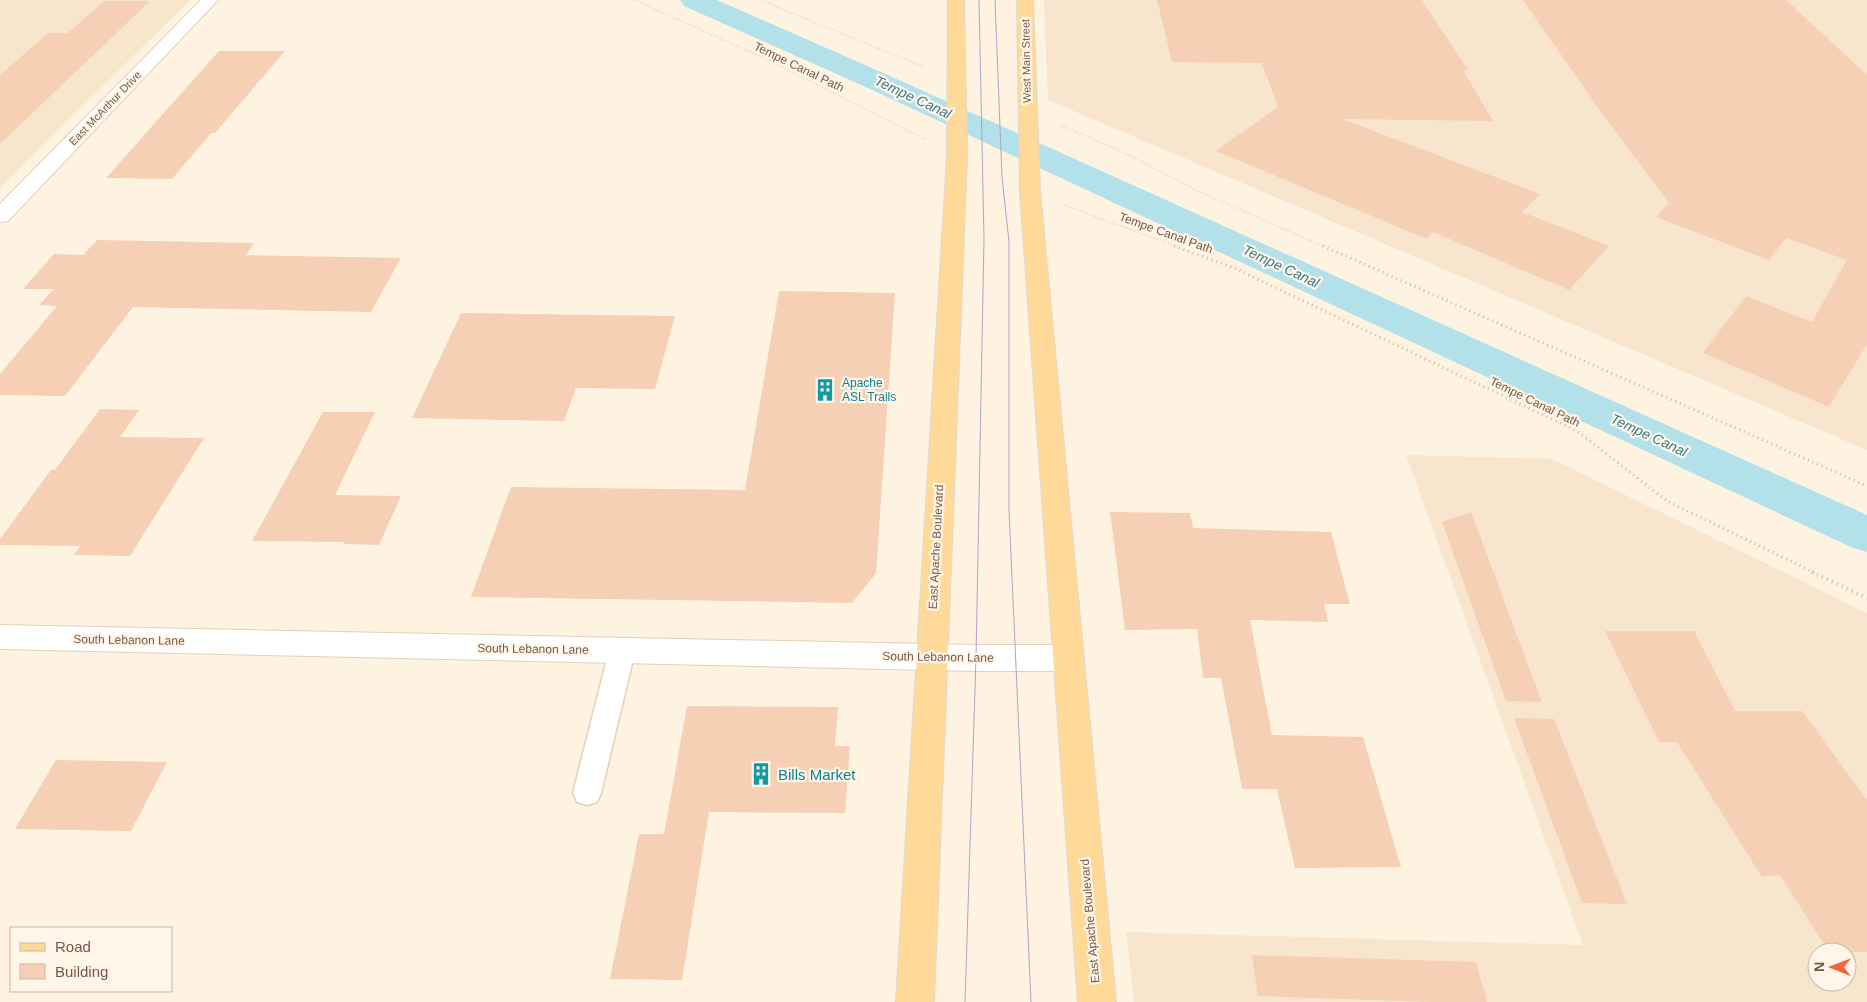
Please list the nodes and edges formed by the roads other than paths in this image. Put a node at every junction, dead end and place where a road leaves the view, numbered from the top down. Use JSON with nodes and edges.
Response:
{"nodes":[{"id":1,"x":210,"y":0,"type":"edge"},
{"id":2,"x":956,"y":0,"type":"edge"},
{"id":3,"x":1025,"y":0,"type":"edge"},
{"id":4,"x":1027,"y":115,"type":"joint"},
{"id":5,"x":0,"y":216,"type":"edge"},
{"id":6,"x":0,"y":638,"type":"edge"},
{"id":7,"x":622,"y":651,"type":"junction"},
{"id":8,"x":931,"y":657,"type":"junction"},
{"id":9,"x":1067,"y":658,"type":"junction"},
{"id":10,"x":587,"y":793,"type":"dead end"},
{"id":11,"x":915,"y":1002,"type":"edge"},
{"id":12,"x":1097,"y":1002,"type":"edge"}],
"edges":[{"from":1,"to":5,"type":"street","name":"East McArthur Drive"},
{"from":2,"to":8,"type":"main road","name":"East Apache Boulevard"},
{"from":3,"to":4,"type":"main road","name":"West Main Street"},
{"from":4,"to":9,"type":"main road","name":"East Apache Boulevard"},
{"from":6,"to":7,"type":"street","name":"South Lebanon Lane"},
{"from":7,"to":8,"type":"street","name":"South Lebanon Lane"},
{"from":7,"to":10,"type":"lane"},
{"from":8,"to":9,"type":"street","name":"South Lebanon Lane"},
{"from":8,"to":11,"type":"main road","name":"East Apache Boulevard"},
{"from":9,"to":12,"type":"main road","name":"East Apache Boulevard"}]}
